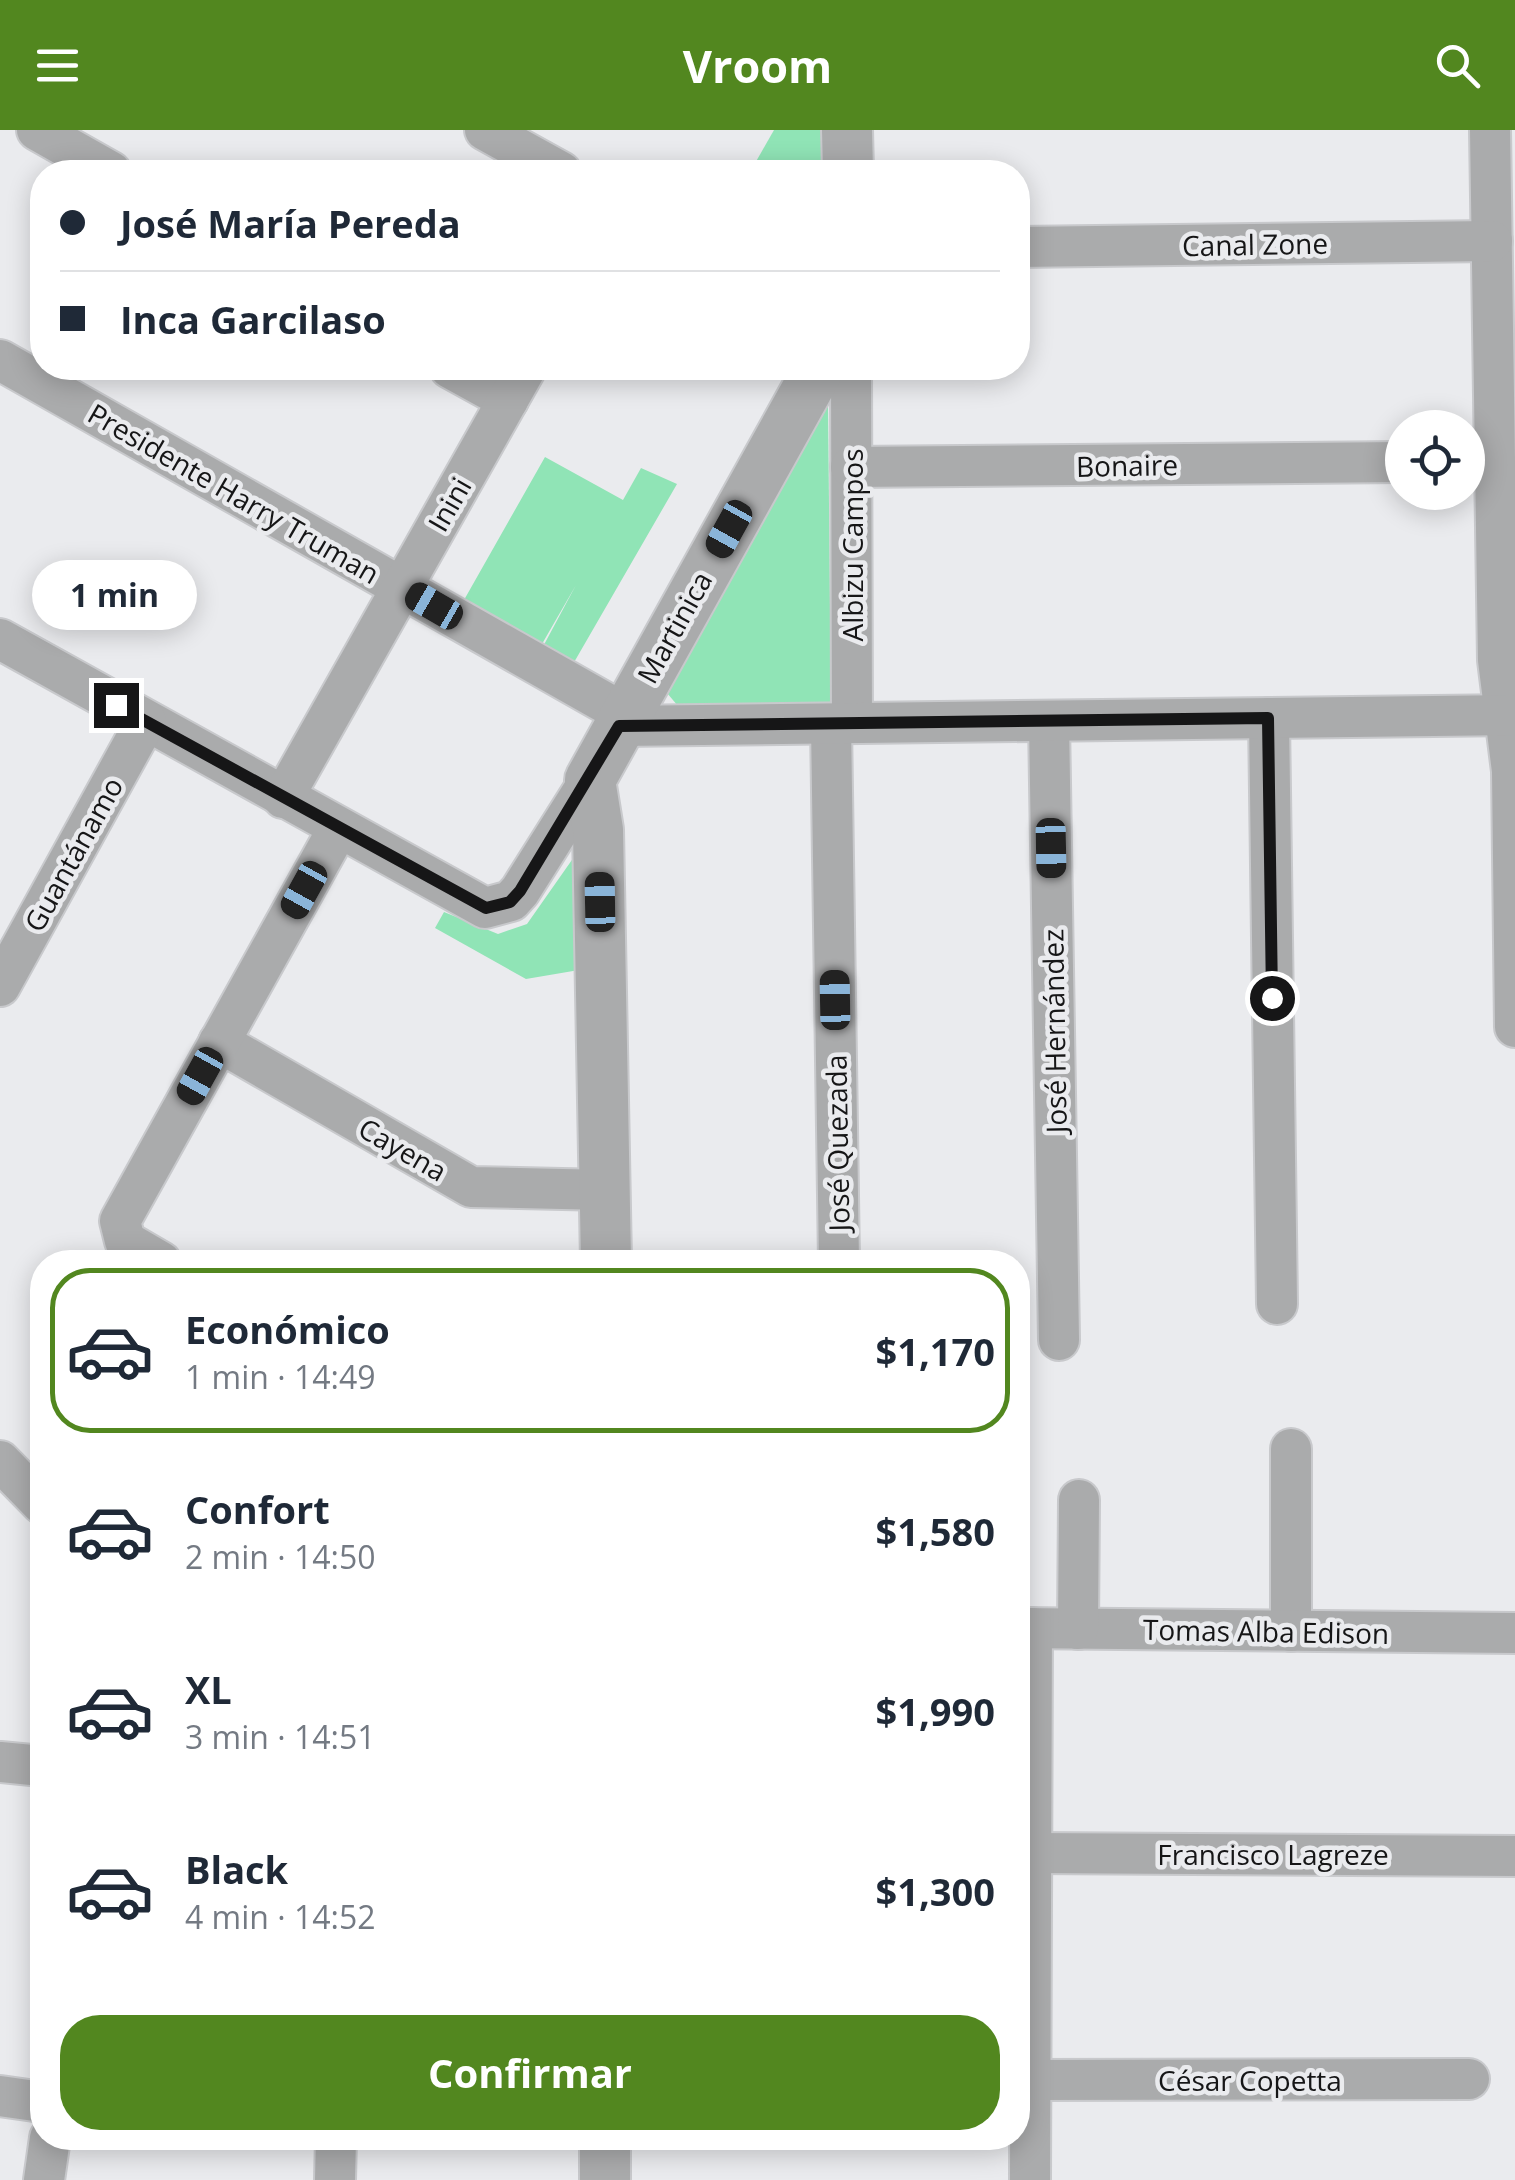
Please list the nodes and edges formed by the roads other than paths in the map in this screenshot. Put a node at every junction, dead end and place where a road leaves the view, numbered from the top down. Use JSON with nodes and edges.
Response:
{"nodes":[{"id":1,"x":37,"y":130,"type":"edge"},
{"id":2,"x":486,"y":130,"type":"edge"},
{"id":3,"x":847,"y":130,"type":"edge"},
{"id":4,"x":1490,"y":130,"type":"edge"},
{"id":5,"x":90,"y":160,"type":"edge"},
{"id":6,"x":540,"y":160,"type":"edge"},
{"id":7,"x":848,"y":160,"type":"edge"},
{"id":8,"x":1492,"y":241,"type":"junction"},
{"id":9,"x":1030,"y":247,"type":"edge"},
{"id":10,"x":0,"y":360,"type":"edge"},
{"id":11,"x":30,"y":377,"type":"edge"},
{"id":12,"x":35,"y":380,"type":"edge"},
{"id":13,"x":812,"y":380,"type":"edge"},
{"id":14,"x":850,"y":380,"type":"edge"},
{"id":15,"x":517,"y":384,"type":"edge"},
{"id":16,"x":1505,"y":397,"type":"edge"},
{"id":17,"x":1485,"y":453,"type":"edge"},
{"id":18,"x":1385,"y":462,"type":"edge"},
{"id":19,"x":851,"y":468,"type":"junction"},
{"id":20,"x":1485,"y":498,"type":"edge"},
{"id":21,"x":402,"y":588,"type":"junction"},
{"id":22,"x":0,"y":639,"type":"edge"},
{"id":23,"x":1510,"y":715,"type":"edge"},
{"id":24,"x":1268,"y":718,"type":"junction"},
{"id":25,"x":622,"y":720,"type":"junction"},
{"id":26,"x":146,"y":721,"type":"junction"},
{"id":27,"x":1049,"y":721,"type":"junction"},
{"id":28,"x":842,"y":723,"type":"junction"},
{"id":29,"x":590,"y":780,"type":"junction"},
{"id":30,"x":283,"y":798,"type":"junction"},
{"id":31,"x":338,"y":829,"type":"junction"},
{"id":32,"x":1514,"y":969,"type":"edge"},
{"id":33,"x":0,"y":986,"type":"edge"},
{"id":34,"x":1515,"y":1027,"type":"edge"},
{"id":35,"x":219,"y":1042,"type":"junction"},
{"id":36,"x":606,"y":1190,"type":"junction"},
{"id":37,"x":138,"y":1250,"type":"edge"},
{"id":38,"x":606,"y":1250,"type":"edge"},
{"id":39,"x":839,"y":1250,"type":"edge"},
{"id":40,"x":1277,"y":1304,"type":"dead end"},
{"id":41,"x":1059,"y":1340,"type":"dead end"},
{"id":42,"x":1290,"y":1449,"type":"dead end"},
{"id":43,"x":0,"y":1461,"type":"edge"},
{"id":44,"x":30,"y":1492,"type":"edge"},
{"id":45,"x":1079,"y":1500,"type":"dead end"},
{"id":46,"x":1030,"y":1628,"type":"edge"},
{"id":47,"x":1078,"y":1629,"type":"junction"},
{"id":48,"x":1291,"y":1631,"type":"junction"},
{"id":49,"x":1515,"y":1633,"type":"edge"},
{"id":50,"x":0,"y":1762,"type":"edge"},
{"id":51,"x":30,"y":1765,"type":"edge"},
{"id":52,"x":1030,"y":1789,"type":"edge"},
{"id":53,"x":1032,"y":1853,"type":"junction"},
{"id":54,"x":1515,"y":1856,"type":"edge"},
{"id":55,"x":1469,"y":2079,"type":"dead end"},
{"id":56,"x":1031,"y":2080,"type":"junction"},
{"id":57,"x":0,"y":2096,"type":"edge"},
{"id":58,"x":30,"y":2100,"type":"edge"},
{"id":59,"x":48,"y":2150,"type":"edge"},
{"id":60,"x":336,"y":2150,"type":"edge"},
{"id":61,"x":605,"y":2150,"type":"edge"},
{"id":62,"x":44,"y":2180,"type":"edge"},
{"id":63,"x":335,"y":2180,"type":"edge"},
{"id":64,"x":605,"y":2180,"type":"edge"},
{"id":65,"x":1030,"y":2180,"type":"edge"}],
"edges":[{"from":1,"to":5,"type":"street"},
{"from":2,"to":6,"type":"street"},
{"from":3,"to":7,"type":"street"},
{"from":4,"to":8,"type":"street"},
{"from":8,"to":9,"type":"street","name":"Canal Zone"},
{"from":8,"to":16,"type":"street"},
{"from":10,"to":11,"type":"street","name":"Presidente Harry Truman"},
{"from":12,"to":21,"type":"street","name":"Presidente Harry Truman"},
{"from":13,"to":25,"type":"street","name":"Martinica"},
{"from":14,"to":19,"type":"street","name":"Albizu Campos"},
{"from":15,"to":21,"type":"street","name":"Inini"},
{"from":16,"to":17,"type":"street"},
{"from":18,"to":19,"type":"street","name":"Bonaire"},
{"from":19,"to":28,"type":"street","name":"Albizu Campos"},
{"from":20,"to":23,"type":"street"},
{"from":21,"to":25,"type":"street","name":"Presidente Harry Truman"},
{"from":21,"to":30,"type":"street","name":"Inini"},
{"from":22,"to":26,"type":"street"},
{"from":23,"to":24,"type":"street"},
{"from":23,"to":32,"type":"street"},
{"from":24,"to":27,"type":"street"},
{"from":24,"to":40,"type":"street"},
{"from":25,"to":28,"type":"street"},
{"from":25,"to":29,"type":"street","name":"Martinica"},
{"from":26,"to":30,"type":"street"},
{"from":26,"to":33,"type":"street","name":"Guantánamo"},
{"from":27,"to":28,"type":"street"},
{"from":27,"to":41,"type":"street","name":"José Hernández"},
{"from":28,"to":39,"type":"street","name":"José Quezada"},
{"from":29,"to":31,"type":"street"},
{"from":29,"to":36,"type":"street"},
{"from":30,"to":31,"type":"street"},
{"from":31,"to":35,"type":"street"},
{"from":32,"to":34,"type":"street"},
{"from":35,"to":36,"type":"street","name":"Cayena"},
{"from":35,"to":37,"type":"street"},
{"from":36,"to":38,"type":"street"},
{"from":42,"to":48,"type":"street"},
{"from":43,"to":44,"type":"street"},
{"from":45,"to":47,"type":"street"},
{"from":46,"to":47,"type":"street","name":"Tomas Alba Edison"},
{"from":47,"to":48,"type":"street","name":"Tomas Alba Edison"},
{"from":48,"to":49,"type":"street","name":"Tomas Alba Edison"},
{"from":50,"to":51,"type":"street"},
{"from":52,"to":53,"type":"street"},
{"from":53,"to":54,"type":"street","name":"Francisco Lagreze"},
{"from":53,"to":56,"type":"street"},
{"from":55,"to":56,"type":"street","name":"César Copetta"},
{"from":56,"to":65,"type":"street"},
{"from":57,"to":58,"type":"street"},
{"from":59,"to":62,"type":"street"},
{"from":60,"to":63,"type":"street"},
{"from":61,"to":64,"type":"street"}]}
